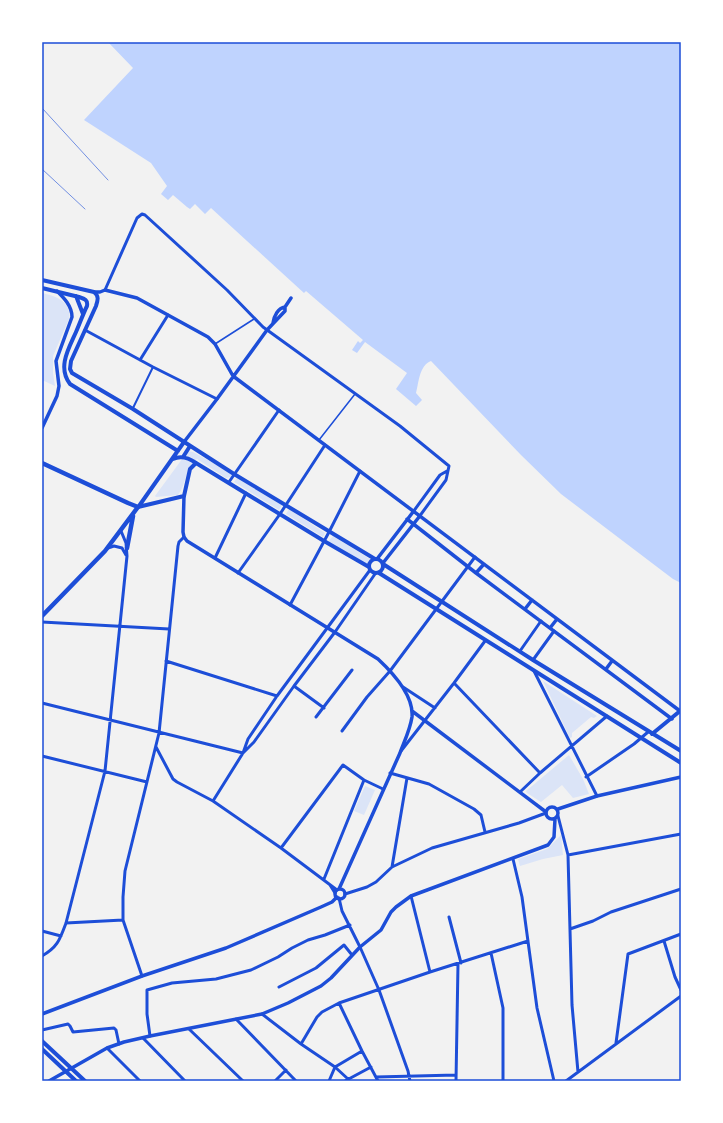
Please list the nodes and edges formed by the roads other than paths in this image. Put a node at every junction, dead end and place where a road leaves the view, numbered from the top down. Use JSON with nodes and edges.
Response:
{"nodes":[{"id":1,"x":42,"y":280,"type":"edge"},
{"id":2,"x":42,"y":288,"type":"edge"},
{"id":3,"x":105,"y":290,"type":"junction"},
{"id":4,"x":56,"y":291,"type":"junction"},
{"id":5,"x":94,"y":292,"type":"junction"},
{"id":6,"x":76,"y":296,"type":"junction"},
{"id":7,"x":291,"y":298,"type":"dead end"},
{"id":8,"x":83,"y":315,"type":"junction"},
{"id":9,"x":168,"y":315,"type":"junction"},
{"id":10,"x":255,"y":319,"type":"junction"},
{"id":11,"x":85,"y":330,"type":"junction"},
{"id":12,"x":267,"y":330,"type":"junction"},
{"id":13,"x":215,"y":344,"type":"junction"},
{"id":14,"x":140,"y":360,"type":"junction"},
{"id":15,"x":153,"y":367,"type":"junction"},
{"id":16,"x":233,"y":376,"type":"junction"},
{"id":17,"x":355,"y":393,"type":"junction"},
{"id":18,"x":217,"y":399,"type":"junction"},
{"id":19,"x":133,"y":409,"type":"junction"},
{"id":20,"x":279,"y":410,"type":"junction"},
{"id":21,"x":42,"y":428,"type":"edge"},
{"id":22,"x":319,"y":440,"type":"junction"},
{"id":23,"x":184,"y":442,"type":"junction"},
{"id":24,"x":325,"y":445,"type":"junction"},
{"id":25,"x":190,"y":446,"type":"junction"},
{"id":26,"x":178,"y":451,"type":"junction"},
{"id":27,"x":183,"y":457,"type":"junction"},
{"id":28,"x":172,"y":459,"type":"junction"},
{"id":29,"x":42,"y":463,"type":"edge"},
{"id":30,"x":194,"y":464,"type":"junction"},
{"id":31,"x":360,"y":471,"type":"junction"},
{"id":32,"x":447,"y":471,"type":"junction"},
{"id":33,"x":234,"y":474,"type":"junction"},
{"id":34,"x":229,"y":482,"type":"junction"},
{"id":35,"x":246,"y":493,"type":"junction"},
{"id":36,"x":184,"y":496,"type":"junction"},
{"id":37,"x":286,"y":505,"type":"junction"},
{"id":38,"x":138,"y":507,"type":"junction"},
{"id":39,"x":413,"y":512,"type":"junction"},
{"id":40,"x":134,"y":514,"type":"junction"},
{"id":41,"x":280,"y":514,"type":"junction"},
{"id":42,"x":419,"y":516,"type":"junction"},
{"id":43,"x":407,"y":519,"type":"junction"},
{"id":44,"x":414,"y":524,"type":"junction"},
{"id":45,"x":121,"y":531,"type":"junction"},
{"id":46,"x":329,"y":532,"type":"junction"},
{"id":47,"x":184,"y":537,"type":"junction"},
{"id":48,"x":324,"y":541,"type":"junction"},
{"id":49,"x":108,"y":548,"type":"junction"},
{"id":50,"x":127,"y":548,"type":"junction"},
{"id":51,"x":127,"y":556,"type":"junction"},
{"id":52,"x":475,"y":557,"type":"junction"},
{"id":53,"x":215,"y":558,"type":"junction"},
{"id":54,"x":376,"y":559,"type":"junction"},
{"id":55,"x":383,"y":564,"type":"junction"},
{"id":56,"x":484,"y":564,"type":"junction"},
{"id":57,"x":468,"y":566,"type":"junction"},
{"id":58,"x":369,"y":568,"type":"junction"},
{"id":59,"x":238,"y":573,"type":"junction"},
{"id":60,"x":377,"y":573,"type":"junction"},
{"id":61,"x":476,"y":573,"type":"junction"},
{"id":62,"x":415,"y":585,"type":"junction"},
{"id":63,"x":410,"y":593,"type":"junction"},
{"id":64,"x":532,"y":600,"type":"junction"},
{"id":65,"x":442,"y":602,"type":"junction"},
{"id":66,"x":290,"y":605,"type":"junction"},
{"id":67,"x":524,"y":609,"type":"junction"},
{"id":68,"x":436,"y":610,"type":"junction"},
{"id":69,"x":42,"y":616,"type":"edge"},
{"id":70,"x":557,"y":619,"type":"junction"},
{"id":71,"x":541,"y":621,"type":"junction"},
{"id":72,"x":42,"y":622,"type":"edge"},
{"id":73,"x":119,"y":627,"type":"junction"},
{"id":74,"x":328,"y":628,"type":"junction"},
{"id":75,"x":550,"y":628,"type":"junction"},
{"id":76,"x":169,"y":629,"type":"junction"},
{"id":77,"x":554,"y":631,"type":"junction"},
{"id":78,"x":335,"y":632,"type":"junction"},
{"id":79,"x":485,"y":641,"type":"junction"},
{"id":80,"x":520,"y":651,"type":"junction"},
{"id":81,"x":533,"y":660,"type":"junction"},
{"id":82,"x":166,"y":661,"type":"junction"},
{"id":83,"x":612,"y":661,"type":"junction"},
{"id":84,"x":296,"y":669,"type":"junction"},
{"id":85,"x":606,"y":669,"type":"junction"},
{"id":86,"x":352,"y":670,"type":"dead end"},
{"id":87,"x":390,"y":671,"type":"junction"},
{"id":88,"x":534,"y":671,"type":"junction"},
{"id":89,"x":302,"y":676,"type":"junction"},
{"id":90,"x":454,"y":684,"type":"junction"},
{"id":91,"x":294,"y":686,"type":"junction"},
{"id":92,"x":401,"y":686,"type":"junction"},
{"id":93,"x":277,"y":696,"type":"junction"},
{"id":94,"x":42,"y":703,"type":"edge"},
{"id":95,"x":324,"y":708,"type":"junction"},
{"id":96,"x":435,"y":708,"type":"junction"},
{"id":97,"x":412,"y":711,"type":"junction"},
{"id":98,"x":680,"y":712,"type":"edge"},
{"id":99,"x":607,"y":716,"type":"junction"},
{"id":100,"x":316,"y":717,"type":"dead end"},
{"id":101,"x":672,"y":719,"type":"junction"},
{"id":102,"x":109,"y":721,"type":"junction"},
{"id":103,"x":424,"y":721,"type":"junction"},
{"id":104,"x":342,"y":731,"type":"dead end"},
{"id":105,"x":159,"y":733,"type":"junction"},
{"id":106,"x":650,"y":733,"type":"junction"},
{"id":107,"x":641,"y":738,"type":"junction"},
{"id":108,"x":156,"y":747,"type":"junction"},
{"id":109,"x":572,"y":747,"type":"junction"},
{"id":110,"x":681,"y":752,"type":"edge"},
{"id":111,"x":243,"y":753,"type":"junction"},
{"id":112,"x":400,"y":753,"type":"junction"},
{"id":113,"x":42,"y":756,"type":"edge"},
{"id":114,"x":681,"y":763,"type":"edge"},
{"id":115,"x":105,"y":771,"type":"junction"},
{"id":116,"x":540,"y":773,"type":"junction"},
{"id":117,"x":390,"y":774,"type":"junction"},
{"id":118,"x":586,"y":777,"type":"junction"},
{"id":119,"x":681,"y":777,"type":"edge"},
{"id":120,"x":406,"y":778,"type":"junction"},
{"id":121,"x":364,"y":780,"type":"junction"},
{"id":122,"x":147,"y":782,"type":"junction"},
{"id":123,"x":383,"y":789,"type":"junction"},
{"id":124,"x":520,"y":792,"type":"junction"},
{"id":125,"x":597,"y":796,"type":"junction"},
{"id":126,"x":213,"y":801,"type":"junction"},
{"id":127,"x":558,"y":809,"type":"junction"},
{"id":128,"x":546,"y":813,"type":"junction"},
{"id":129,"x":557,"y":818,"type":"junction"},
{"id":130,"x":485,"y":832,"type":"junction"},
{"id":131,"x":681,"y":834,"type":"edge"},
{"id":132,"x":281,"y":848,"type":"junction"},
{"id":133,"x":568,"y":855,"type":"junction"},
{"id":134,"x":513,"y":859,"type":"junction"},
{"id":135,"x":392,"y":867,"type":"junction"},
{"id":136,"x":324,"y":879,"type":"junction"},
{"id":137,"x":344,"y":879,"type":"junction"},
{"id":138,"x":681,"y":888,"type":"edge"},
{"id":139,"x":343,"y":890,"type":"junction"},
{"id":140,"x":337,"y":893,"type":"junction"},
{"id":141,"x":345,"y":894,"type":"junction"},
{"id":142,"x":411,"y":896,"type":"junction"},
{"id":143,"x":449,"y":917,"type":"dead end"},
{"id":144,"x":124,"y":920,"type":"junction"},
{"id":145,"x":66,"y":923,"type":"junction"},
{"id":146,"x":350,"y":925,"type":"junction"},
{"id":147,"x":570,"y":929,"type":"junction"},
{"id":148,"x":42,"y":931,"type":"edge"},
{"id":149,"x":681,"y":934,"type":"edge"},
{"id":150,"x":61,"y":936,"type":"junction"},
{"id":151,"x":528,"y":941,"type":"junction"},
{"id":152,"x":664,"y":941,"type":"junction"},
{"id":153,"x":360,"y":947,"type":"junction"},
{"id":154,"x":491,"y":953,"type":"junction"},
{"id":155,"x":352,"y":955,"type":"junction"},
{"id":156,"x":42,"y":956,"type":"edge"},
{"id":157,"x":459,"y":963,"type":"junction"},
{"id":158,"x":430,"y":972,"type":"junction"},
{"id":159,"x":142,"y":976,"type":"junction"},
{"id":160,"x":279,"y":987,"type":"dead end"},
{"id":161,"x":378,"y":990,"type":"junction"},
{"id":162,"x":681,"y":990,"type":"edge"},
{"id":163,"x":681,"y":996,"type":"edge"},
{"id":164,"x":339,"y":1003,"type":"junction"},
{"id":165,"x":42,"y":1014,"type":"edge"},
{"id":166,"x":262,"y":1014,"type":"junction"},
{"id":167,"x":236,"y":1019,"type":"junction"},
{"id":168,"x":189,"y":1029,"type":"junction"},
{"id":169,"x":42,"y":1030,"type":"edge"},
{"id":170,"x":150,"y":1036,"type":"junction"},
{"id":171,"x":143,"y":1038,"type":"junction"},
{"id":172,"x":42,"y":1041,"type":"edge"},
{"id":173,"x":616,"y":1043,"type":"junction"},
{"id":174,"x":119,"y":1044,"type":"junction"},
{"id":175,"x":301,"y":1044,"type":"junction"},
{"id":176,"x":107,"y":1048,"type":"junction"},
{"id":177,"x":42,"y":1049,"type":"edge"},
{"id":178,"x":362,"y":1051,"type":"junction"},
{"id":179,"x":335,"y":1067,"type":"junction"},
{"id":180,"x":371,"y":1067,"type":"junction"},
{"id":181,"x":72,"y":1069,"type":"junction"},
{"id":182,"x":286,"y":1070,"type":"junction"},
{"id":183,"x":67,"y":1072,"type":"junction"},
{"id":184,"x":578,"y":1072,"type":"junction"},
{"id":185,"x":409,"y":1075,"type":"junction"},
{"id":186,"x":456,"y":1075,"type":"junction"},
{"id":187,"x":348,"y":1079,"type":"junction"},
{"id":188,"x":377,"y":1079,"type":"edge"},
{"id":189,"x":49,"y":1081,"type":"edge"},
{"id":190,"x":76,"y":1081,"type":"edge"},
{"id":191,"x":85,"y":1081,"type":"edge"},
{"id":192,"x":140,"y":1081,"type":"edge"},
{"id":193,"x":185,"y":1081,"type":"edge"},
{"id":194,"x":243,"y":1081,"type":"edge"},
{"id":195,"x":275,"y":1081,"type":"edge"},
{"id":196,"x":296,"y":1081,"type":"edge"},
{"id":197,"x":329,"y":1081,"type":"edge"},
{"id":198,"x":345,"y":1081,"type":"edge"},
{"id":199,"x":410,"y":1081,"type":"edge"},
{"id":200,"x":456,"y":1081,"type":"edge"},
{"id":201,"x":503,"y":1081,"type":"edge"},
{"id":202,"x":554,"y":1081,"type":"edge"},
{"id":203,"x":566,"y":1081,"type":"edge"}],
"edges":[{"from":1,"to":5,"type":"main road"},
{"from":2,"to":4,"type":"main road"},
{"from":3,"to":5,"type":"street"},
{"from":3,"to":9,"type":"street"},
{"from":3,"to":10,"type":"street"},
{"from":4,"to":6,"type":"main road"},
{"from":4,"to":21,"type":"street"},
{"from":5,"to":11,"type":"main road"},
{"from":6,"to":8,"type":"main road"},
{"from":6,"to":8,"type":"main road"},
{"from":7,"to":12,"type":"street"},
{"from":8,"to":26,"type":"main road"},
{"from":9,"to":13,"type":"street"},
{"from":9,"to":14,"type":"street"},
{"from":10,"to":12,"type":"street"},
{"from":10,"to":13,"type":"lane"},
{"from":11,"to":14,"type":"street"},
{"from":11,"to":19,"type":"main road"},
{"from":12,"to":16,"type":"street"},
{"from":12,"to":17,"type":"street"},
{"from":13,"to":16,"type":"street"},
{"from":14,"to":15,"type":"street"},
{"from":15,"to":18,"type":"street"},
{"from":15,"to":19,"type":"street"},
{"from":16,"to":18,"type":"street"},
{"from":16,"to":20,"type":"street"},
{"from":17,"to":22,"type":"lane"},
{"from":17,"to":32,"type":"street"},
{"from":18,"to":23,"type":"street"},
{"from":19,"to":23,"type":"main road"},
{"from":20,"to":22,"type":"street"},
{"from":20,"to":33,"type":"street"},
{"from":22,"to":24,"type":"street"},
{"from":23,"to":25,"type":"main road"},
{"from":23,"to":26,"type":"main road"},
{"from":24,"to":31,"type":"street"},
{"from":24,"to":37,"type":"street"},
{"from":25,"to":27,"type":"main road"},
{"from":25,"to":33,"type":"main road"},
{"from":26,"to":28,"type":"main road"},
{"from":27,"to":28,"type":"main road"},
{"from":27,"to":30,"type":"main road"},
{"from":28,"to":38,"type":"main road"},
{"from":29,"to":38,"type":"main road"},
{"from":30,"to":34,"type":"main road"},
{"from":30,"to":36,"type":"main road"},
{"from":31,"to":39,"type":"street"},
{"from":31,"to":46,"type":"street"},
{"from":32,"to":39,"type":"street"},
{"from":32,"to":42,"type":"street"},
{"from":33,"to":34,"type":"street"},
{"from":33,"to":37,"type":"main road"},
{"from":34,"to":35,"type":"main road"},
{"from":35,"to":41,"type":"main road"},
{"from":35,"to":53,"type":"street"},
{"from":36,"to":38,"type":"main road"},
{"from":36,"to":47,"type":"street"},
{"from":37,"to":41,"type":"street"},
{"from":37,"to":46,"type":"main road"},
{"from":38,"to":40,"type":"main road"},
{"from":39,"to":42,"type":"street"},
{"from":39,"to":43,"type":"street"},
{"from":40,"to":45,"type":"main road"},
{"from":40,"to":50,"type":"main road"},
{"from":41,"to":48,"type":"main road"},
{"from":41,"to":59,"type":"street"},
{"from":42,"to":44,"type":"street"},
{"from":42,"to":52,"type":"street"},
{"from":43,"to":44,"type":"street"},
{"from":43,"to":54,"type":"street"},
{"from":44,"to":55,"type":"street"},
{"from":44,"to":57,"type":"street"},
{"from":45,"to":49,"type":"main road"},
{"from":45,"to":50,"type":"street"},
{"from":46,"to":48,"type":"street"},
{"from":46,"to":54,"type":"main road"},
{"from":47,"to":53,"type":"street"},
{"from":47,"to":76,"type":"street"},
{"from":48,"to":58,"type":"main road"},
{"from":48,"to":66,"type":"street"},
{"from":49,"to":51,"type":"street"},
{"from":49,"to":69,"type":"main road"},
{"from":50,"to":51,"type":"street"},
{"from":51,"to":73,"type":"street"},
{"from":52,"to":56,"type":"street"},
{"from":52,"to":57,"type":"street"},
{"from":53,"to":59,"type":"street"},
{"from":54,"to":55,"type":"main road"},
{"from":54,"to":58,"type":"main road"},
{"from":55,"to":60,"type":"main road"},
{"from":55,"to":62,"type":"main road"},
{"from":56,"to":61,"type":"street"},
{"from":56,"to":64,"type":"street"},
{"from":57,"to":61,"type":"street"},
{"from":57,"to":65,"type":"street"},
{"from":58,"to":60,"type":"main road"},
{"from":58,"to":74,"type":"street"},
{"from":59,"to":66,"type":"street"},
{"from":60,"to":63,"type":"main road"},
{"from":60,"to":78,"type":"street"},
{"from":61,"to":67,"type":"street"},
{"from":62,"to":63,"type":"main road"},
{"from":62,"to":65,"type":"main road"},
{"from":63,"to":68,"type":"main road"},
{"from":64,"to":67,"type":"street"},
{"from":64,"to":70,"type":"street"},
{"from":65,"to":68,"type":"street"},
{"from":65,"to":80,"type":"main road"},
{"from":66,"to":74,"type":"street"},
{"from":67,"to":71,"type":"street"},
{"from":68,"to":79,"type":"main road"},
{"from":68,"to":87,"type":"street"},
{"from":70,"to":75,"type":"street"},
{"from":70,"to":83,"type":"street"},
{"from":71,"to":75,"type":"street"},
{"from":71,"to":80,"type":"street"},
{"from":72,"to":73,"type":"street"},
{"from":73,"to":76,"type":"street"},
{"from":73,"to":102,"type":"street"},
{"from":74,"to":78,"type":"street"},
{"from":74,"to":84,"type":"street"},
{"from":75,"to":77,"type":"street"},
{"from":76,"to":82,"type":"street"},
{"from":77,"to":81,"type":"street"},
{"from":77,"to":85,"type":"street"},
{"from":78,"to":87,"type":"street"},
{"from":78,"to":89,"type":"street"},
{"from":79,"to":88,"type":"main road"},
{"from":79,"to":90,"type":"street"},
{"from":80,"to":81,"type":"main road"},
{"from":81,"to":106,"type":"main road"},
{"from":82,"to":93,"type":"street"},
{"from":82,"to":105,"type":"street"},
{"from":83,"to":85,"type":"street"},
{"from":83,"to":98,"type":"street"},
{"from":84,"to":89,"type":"street"},
{"from":84,"to":93,"type":"street"},
{"from":85,"to":101,"type":"street"},
{"from":86,"to":95,"type":"street"},
{"from":87,"to":92,"type":"street"},
{"from":87,"to":104,"type":"street"},
{"from":88,"to":99,"type":"main road"},
{"from":88,"to":109,"type":"street"},
{"from":89,"to":91,"type":"street"},
{"from":90,"to":96,"type":"street"},
{"from":90,"to":116,"type":"street"},
{"from":91,"to":95,"type":"street"},
{"from":91,"to":111,"type":"street"},
{"from":92,"to":96,"type":"street"},
{"from":92,"to":97,"type":"street"},
{"from":93,"to":111,"type":"street"},
{"from":94,"to":102,"type":"street"},
{"from":95,"to":100,"type":"street"},
{"from":96,"to":103,"type":"street"},
{"from":97,"to":103,"type":"street"},
{"from":97,"to":112,"type":"street"},
{"from":98,"to":101,"type":"main road"},
{"from":99,"to":107,"type":"main road"},
{"from":99,"to":109,"type":"street"},
{"from":101,"to":106,"type":"main road"},
{"from":102,"to":105,"type":"street"},
{"from":102,"to":115,"type":"street"},
{"from":103,"to":112,"type":"street"},
{"from":103,"to":124,"type":"street"},
{"from":105,"to":108,"type":"street"},
{"from":105,"to":111,"type":"street"},
{"from":106,"to":107,"type":"street"},
{"from":106,"to":110,"type":"main road"},
{"from":107,"to":114,"type":"main road"},
{"from":107,"to":118,"type":"street"},
{"from":108,"to":122,"type":"street"},
{"from":108,"to":126,"type":"street"},
{"from":109,"to":116,"type":"street"},
{"from":109,"to":118,"type":"street"},
{"from":111,"to":126,"type":"street"},
{"from":112,"to":117,"type":"street"},
{"from":113,"to":115,"type":"street"},
{"from":115,"to":122,"type":"street"},
{"from":115,"to":145,"type":"street"},
{"from":116,"to":124,"type":"street"},
{"from":117,"to":120,"type":"street"},
{"from":117,"to":123,"type":"street"},
{"from":118,"to":125,"type":"street"},
{"from":119,"to":125,"type":"street"},
{"from":120,"to":130,"type":"street"},
{"from":120,"to":135,"type":"street"},
{"from":121,"to":123,"type":"street"},
{"from":121,"to":132,"type":"street"},
{"from":121,"to":136,"type":"street"},
{"from":122,"to":144,"type":"street"},
{"from":123,"to":137,"type":"street"},
{"from":124,"to":128,"type":"street"},
{"from":125,"to":127,"type":"street"},
{"from":126,"to":132,"type":"street"},
{"from":127,"to":128,"type":"street"},
{"from":127,"to":129,"type":"street"},
{"from":128,"to":129,"type":"street"},
{"from":128,"to":130,"type":"street"},
{"from":129,"to":133,"type":"street"},
{"from":129,"to":134,"type":"street"},
{"from":130,"to":135,"type":"street"},
{"from":131,"to":133,"type":"street"},
{"from":132,"to":136,"type":"street"},
{"from":133,"to":147,"type":"street"},
{"from":134,"to":142,"type":"street"},
{"from":134,"to":151,"type":"street"},
{"from":135,"to":141,"type":"street"},
{"from":136,"to":140,"type":"street"},
{"from":137,"to":139,"type":"street"},
{"from":137,"to":140,"type":"street"},
{"from":138,"to":147,"type":"street"},
{"from":139,"to":140,"type":"street"},
{"from":139,"to":141,"type":"street"},
{"from":140,"to":141,"type":"street"},
{"from":140,"to":146,"type":"street"},
{"from":140,"to":159,"type":"street"},
{"from":142,"to":153,"type":"street"},
{"from":142,"to":158,"type":"street"},
{"from":143,"to":157,"type":"street"},
{"from":144,"to":145,"type":"street"},
{"from":144,"to":159,"type":"street"},
{"from":145,"to":150,"type":"street"},
{"from":146,"to":153,"type":"street"},
{"from":146,"to":170,"type":"street"},
{"from":147,"to":184,"type":"street"},
{"from":148,"to":150,"type":"street"},
{"from":149,"to":152,"type":"street"},
{"from":150,"to":156,"type":"street"},
{"from":151,"to":154,"type":"street"},
{"from":151,"to":202,"type":"street"},
{"from":152,"to":162,"type":"street"},
{"from":152,"to":173,"type":"street"},
{"from":153,"to":155,"type":"street"},
{"from":153,"to":161,"type":"street"},
{"from":154,"to":157,"type":"street"},
{"from":154,"to":201,"type":"street"},
{"from":155,"to":160,"type":"street"},
{"from":155,"to":166,"type":"street"},
{"from":157,"to":158,"type":"street"},
{"from":157,"to":186,"type":"street"},
{"from":158,"to":161,"type":"street"},
{"from":159,"to":165,"type":"street"},
{"from":161,"to":164,"type":"street"},
{"from":161,"to":185,"type":"street"},
{"from":163,"to":173,"type":"street"},
{"from":164,"to":175,"type":"street"},
{"from":164,"to":178,"type":"street"},
{"from":166,"to":167,"type":"street"},
{"from":166,"to":175,"type":"street"},
{"from":167,"to":168,"type":"street"},
{"from":167,"to":182,"type":"street"},
{"from":168,"to":170,"type":"street"},
{"from":168,"to":194,"type":"street"},
{"from":169,"to":174,"type":"street"},
{"from":170,"to":171,"type":"street"},
{"from":171,"to":174,"type":"street"},
{"from":171,"to":193,"type":"street"},
{"from":172,"to":181,"type":"main road"},
{"from":173,"to":184,"type":"street"},
{"from":174,"to":176,"type":"street"},
{"from":175,"to":179,"type":"street"},
{"from":176,"to":181,"type":"street"},
{"from":176,"to":192,"type":"street"},
{"from":177,"to":183,"type":"main road"},
{"from":178,"to":179,"type":"street"},
{"from":178,"to":180,"type":"street"},
{"from":179,"to":187,"type":"street"},
{"from":179,"to":197,"type":"street"},
{"from":180,"to":187,"type":"street"},
{"from":180,"to":188,"type":"street"},
{"from":181,"to":183,"type":"street"},
{"from":181,"to":191,"type":"main road"},
{"from":182,"to":195,"type":"street"},
{"from":182,"to":196,"type":"street"},
{"from":183,"to":189,"type":"street"},
{"from":183,"to":190,"type":"main road"},
{"from":184,"to":203,"type":"street"},
{"from":185,"to":186,"type":"street"},
{"from":185,"to":188,"type":"street"},
{"from":185,"to":199,"type":"street"},
{"from":186,"to":200,"type":"street"},
{"from":187,"to":198,"type":"street"}]}
